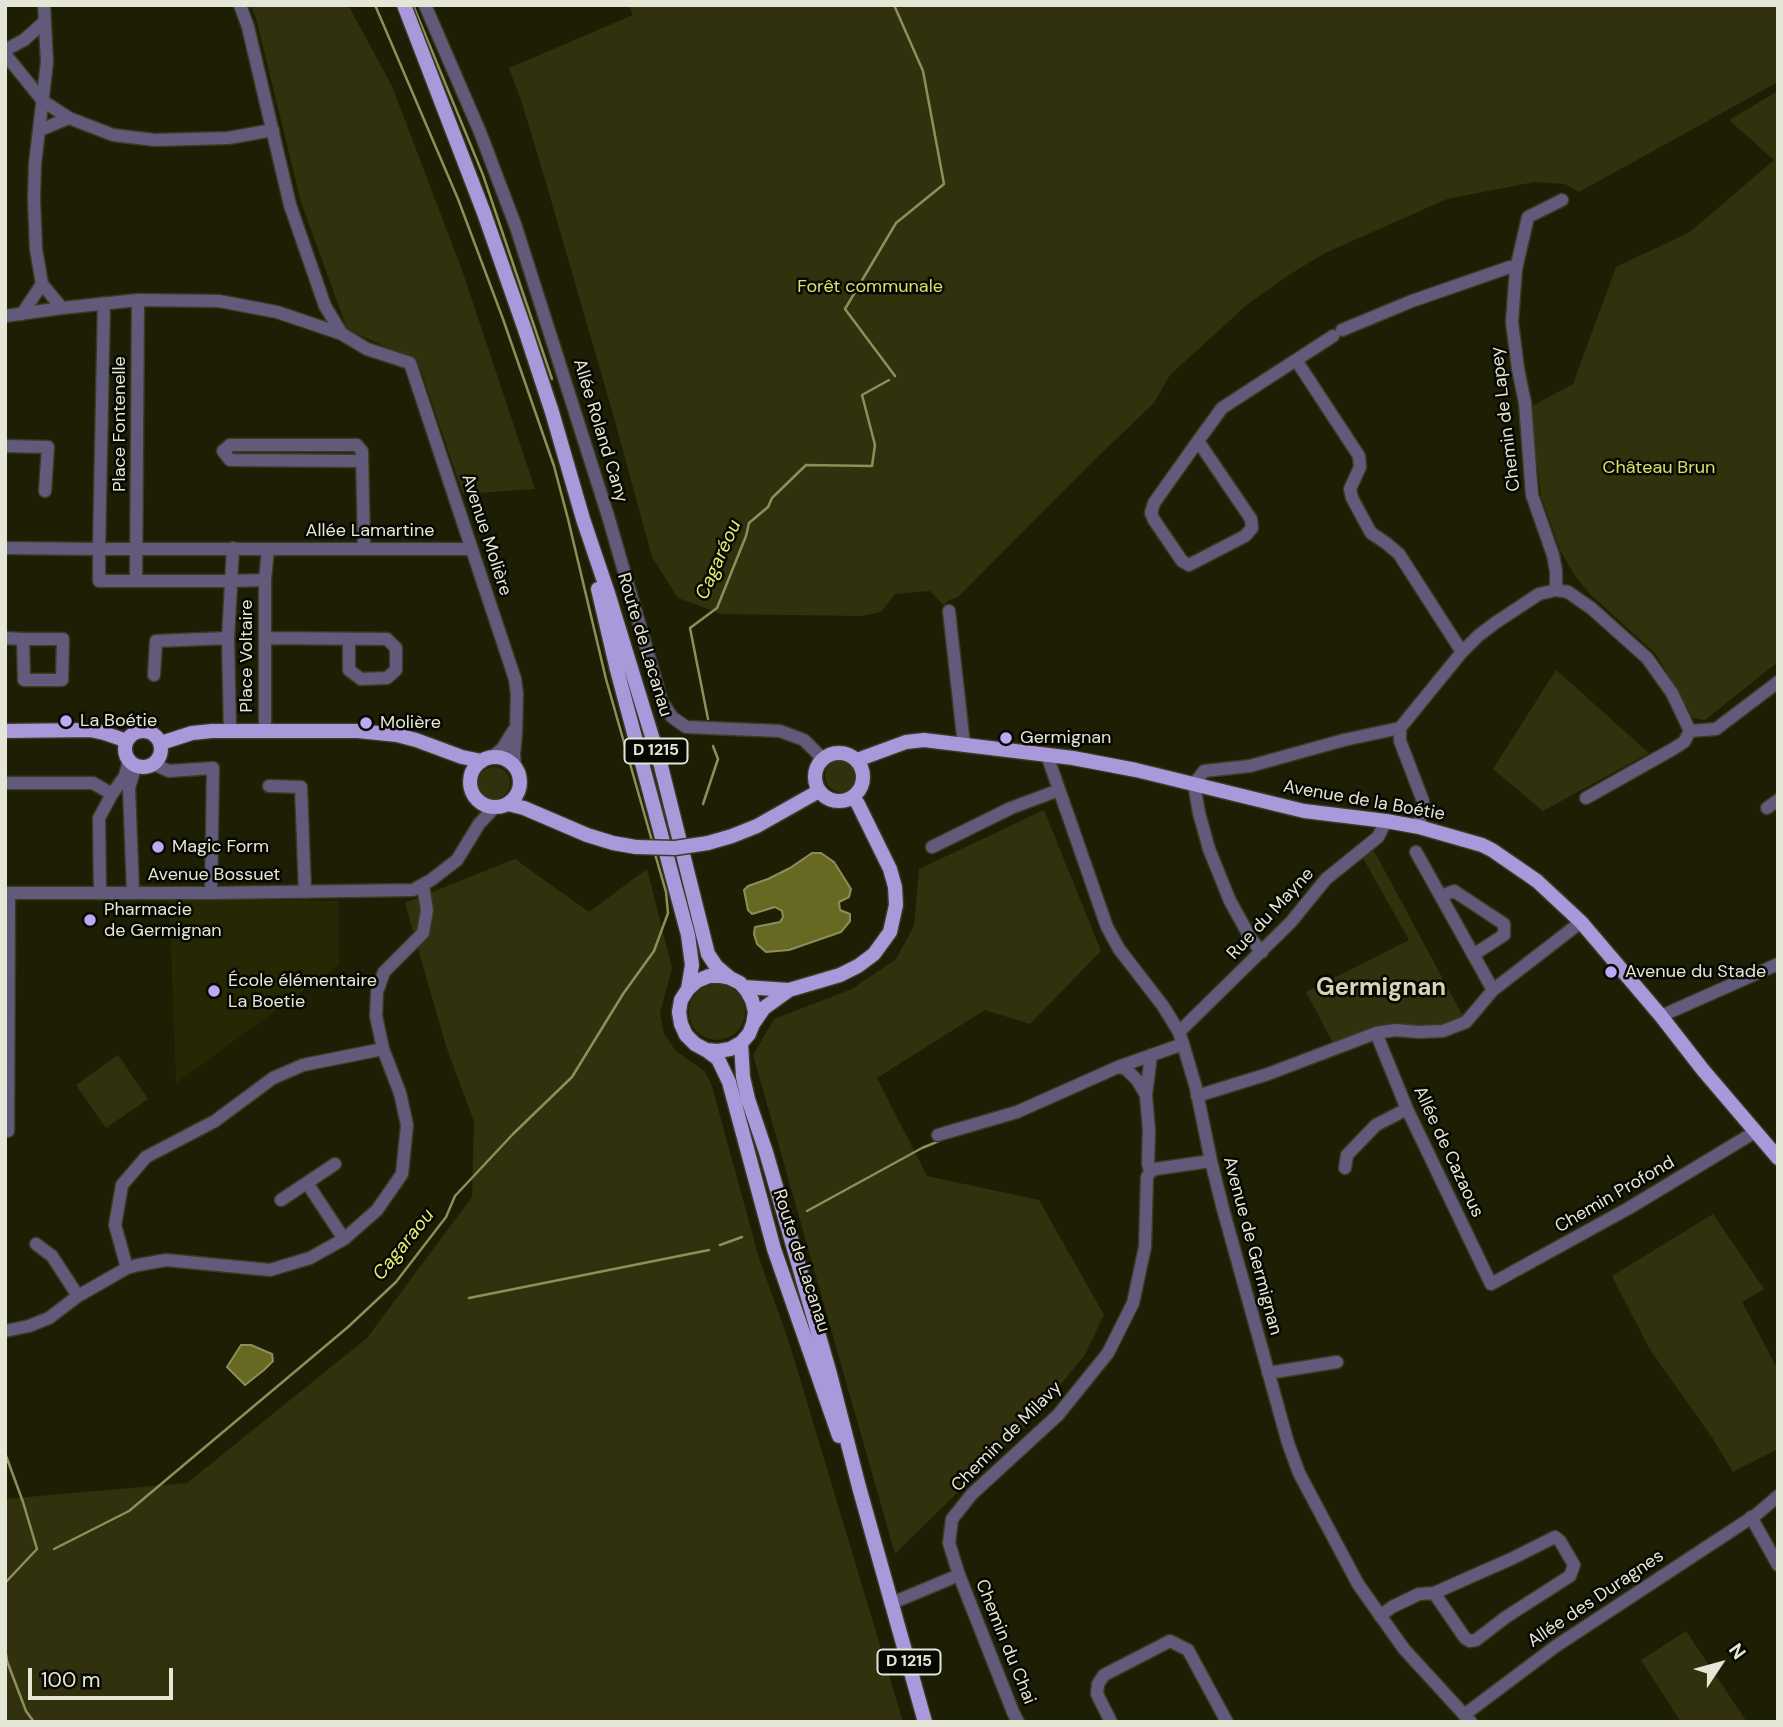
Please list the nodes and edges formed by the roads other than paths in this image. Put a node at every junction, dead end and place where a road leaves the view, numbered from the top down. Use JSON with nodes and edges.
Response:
{"nodes":[{"id":1,"x":44,"y":5,"type":"edge"},
{"id":2,"x":240,"y":5,"type":"edge"},
{"id":3,"x":395,"y":5,"type":"edge"},
{"id":4,"x":404,"y":5,"type":"edge"},
{"id":5,"x":425,"y":5,"type":"edge"},
{"id":6,"x":44,"y":22,"type":"junction"},
{"id":7,"x":5,"y":52,"type":"edge"},
{"id":8,"x":432,"y":79,"type":"junction"},
{"id":9,"x":43,"y":101,"type":"junction"},
{"id":10,"x":69,"y":118,"type":"junction"},
{"id":11,"x":40,"y":130,"type":"junction"},
{"id":12,"x":273,"y":130,"type":"junction"},
{"id":13,"x":1562,"y":200,"type":"dead end"},
{"id":14,"x":1516,"y":269,"type":"junction"},
{"id":15,"x":42,"y":284,"type":"junction"},
{"id":16,"x":138,"y":300,"type":"junction"},
{"id":17,"x":104,"y":303,"type":"junction"},
{"id":18,"x":62,"y":308,"type":"junction"},
{"id":19,"x":22,"y":314,"type":"junction"},
{"id":20,"x":5,"y":316,"type":"edge"},
{"id":21,"x":342,"y":334,"type":"junction"},
{"id":22,"x":1296,"y":360,"type":"junction"},
{"id":23,"x":1198,"y":441,"type":"junction"},
{"id":24,"x":5,"y":446,"type":"edge"},
{"id":25,"x":362,"y":461,"type":"junction"},
{"id":26,"x":45,"y":491,"type":"dead end"},
{"id":27,"x":583,"y":519,"type":"junction"},
{"id":28,"x":5,"y":548,"type":"edge"},
{"id":29,"x":233,"y":548,"type":"junction"},
{"id":30,"x":99,"y":549,"type":"junction"},
{"id":31,"x":137,"y":549,"type":"junction"},
{"id":32,"x":268,"y":549,"type":"junction"},
{"id":33,"x":472,"y":549,"type":"junction"},
{"id":34,"x":364,"y":550,"type":"junction"},
{"id":35,"x":264,"y":580,"type":"junction"},
{"id":36,"x":136,"y":581,"type":"junction"},
{"id":37,"x":230,"y":582,"type":"junction"},
{"id":38,"x":1556,"y":590,"type":"junction"},
{"id":39,"x":949,"y":611,"type":"dead end"},
{"id":40,"x":5,"y":638,"type":"edge"},
{"id":41,"x":228,"y":638,"type":"junction"},
{"id":42,"x":266,"y":638,"type":"junction"},
{"id":43,"x":23,"y":639,"type":"junction"},
{"id":44,"x":349,"y":640,"type":"junction"},
{"id":45,"x":1462,"y":652,"type":"junction"},
{"id":46,"x":154,"y":675,"type":"dead end"},
{"id":47,"x":1778,"y":682,"type":"edge"},
{"id":48,"x":517,"y":720,"type":"junction"},
{"id":49,"x":1400,"y":728,"type":"junction"},
{"id":50,"x":5,"y":731,"type":"edge"},
{"id":51,"x":230,"y":731,"type":"junction"},
{"id":52,"x":265,"y":731,"type":"junction"},
{"id":53,"x":1690,"y":731,"type":"junction"},
{"id":54,"x":127,"y":741,"type":"junction"},
{"id":55,"x":161,"y":743,"type":"junction"},
{"id":56,"x":964,"y":745,"type":"junction"},
{"id":57,"x":435,"y":747,"type":"junction"},
{"id":58,"x":1047,"y":755,"type":"junction"},
{"id":59,"x":487,"y":759,"type":"junction"},
{"id":60,"x":823,"y":759,"type":"junction"},
{"id":61,"x":857,"y":760,"type":"junction"},
{"id":62,"x":133,"y":763,"type":"junction"},
{"id":63,"x":153,"y":764,"type":"junction"},
{"id":64,"x":515,"y":768,"type":"junction"},
{"id":65,"x":470,"y":781,"type":"junction"},
{"id":66,"x":5,"y":783,"type":"edge"},
{"id":67,"x":520,"y":785,"type":"junction"},
{"id":68,"x":1194,"y":785,"type":"junction"},
{"id":69,"x":269,"y":786,"type":"dead end"},
{"id":70,"x":1059,"y":790,"type":"junction"},
{"id":71,"x":819,"y":791,"type":"junction"},
{"id":72,"x":112,"y":794,"type":"junction"},
{"id":73,"x":853,"y":797,"type":"junction"},
{"id":74,"x":1586,"y":798,"type":"dead end"},
{"id":75,"x":501,"y":806,"type":"junction"},
{"id":76,"x":548,"y":818,"type":"junction"},
{"id":77,"x":1386,"y":821,"type":"junction"},
{"id":78,"x":1419,"y":827,"type":"junction"},
{"id":79,"x":932,"y":847,"type":"dead end"},
{"id":80,"x":1416,"y":852,"type":"dead end"},
{"id":81,"x":423,"y":886,"type":"junction"},
{"id":82,"x":7,"y":892,"type":"edge"},
{"id":83,"x":100,"y":892,"type":"junction"},
{"id":84,"x":132,"y":892,"type":"junction"},
{"id":85,"x":305,"y":892,"type":"junction"},
{"id":86,"x":211,"y":893,"type":"junction"},
{"id":87,"x":1440,"y":896,"type":"junction"},
{"id":88,"x":1581,"y":922,"type":"junction"},
{"id":89,"x":1262,"y":953,"type":"junction"},
{"id":90,"x":1474,"y":955,"type":"junction"},
{"id":91,"x":1778,"y":964,"type":"edge"},
{"id":92,"x":730,"y":978,"type":"junction"},
{"id":93,"x":744,"y":987,"type":"junction"},
{"id":94,"x":688,"y":989,"type":"junction"},
{"id":95,"x":789,"y":990,"type":"junction"},
{"id":96,"x":1493,"y":990,"type":"junction"},
{"id":97,"x":1661,"y":1016,"type":"junction"},
{"id":98,"x":753,"y":1024,"type":"junction"},
{"id":99,"x":1376,"y":1033,"type":"junction"},
{"id":100,"x":1181,"y":1038,"type":"junction"},
{"id":101,"x":741,"y":1043,"type":"junction"},
{"id":102,"x":383,"y":1049,"type":"junction"},
{"id":103,"x":706,"y":1050,"type":"junction"},
{"id":104,"x":1151,"y":1055,"type":"junction"},
{"id":105,"x":1118,"y":1067,"type":"junction"},
{"id":106,"x":1146,"y":1095,"type":"junction"},
{"id":107,"x":1197,"y":1096,"type":"junction"},
{"id":108,"x":1408,"y":1109,"type":"junction"},
{"id":109,"x":8,"y":1131,"type":"dead end"},
{"id":110,"x":1755,"y":1132,"type":"junction"},
{"id":111,"x":938,"y":1135,"type":"dead end"},
{"id":112,"x":1778,"y":1158,"type":"edge"},
{"id":113,"x":1210,"y":1161,"type":"junction"},
{"id":114,"x":335,"y":1164,"type":"dead end"},
{"id":115,"x":1345,"y":1168,"type":"dead end"},
{"id":116,"x":1150,"y":1172,"type":"junction"},
{"id":117,"x":307,"y":1183,"type":"junction"},
{"id":118,"x":282,"y":1200,"type":"dead end"},
{"id":119,"x":344,"y":1239,"type":"junction"},
{"id":120,"x":36,"y":1244,"type":"dead end"},
{"id":121,"x":127,"y":1268,"type":"junction"},
{"id":122,"x":1491,"y":1284,"type":"joint"},
{"id":123,"x":78,"y":1296,"type":"junction"},
{"id":124,"x":5,"y":1331,"type":"edge"},
{"id":125,"x":1337,"y":1362,"type":"dead end"},
{"id":126,"x":1268,"y":1373,"type":"junction"},
{"id":127,"x":859,"y":1487,"type":"junction"},
{"id":128,"x":1778,"y":1496,"type":"edge"},
{"id":129,"x":1751,"y":1517,"type":"junction"},
{"id":130,"x":1778,"y":1564,"type":"edge"},
{"id":131,"x":959,"y":1575,"type":"junction"},
{"id":132,"x":1434,"y":1593,"type":"junction"},
{"id":133,"x":892,"y":1603,"type":"junction"},
{"id":134,"x":1380,"y":1616,"type":"junction"},
{"id":135,"x":1467,"y":1718,"type":"edge"},
{"id":136,"x":925,"y":1722,"type":"edge"},
{"id":137,"x":1018,"y":1722,"type":"edge"},
{"id":138,"x":1111,"y":1722,"type":"edge"},
{"id":139,"x":1227,"y":1722,"type":"edge"}],
"edges":[{"from":1,"to":6,"type":"street"},
{"from":2,"to":12,"type":"street"},
{"from":3,"to":8,"type":"main road","name":"Route de Lacanau","number":"D 1215"},
{"from":4,"to":8,"type":"main road","name":"Route de Lacanau","number":"D 1215"},
{"from":5,"to":60,"type":"street","name":"Allée Roland Cany"},
{"from":6,"to":7,"type":"street"},
{"from":6,"to":9,"type":"street"},
{"from":7,"to":9,"type":"street"},
{"from":8,"to":27,"type":"main road","name":"Route de Lacanau","number":"D 1215"},
{"from":9,"to":10,"type":"street"},
{"from":9,"to":11,"type":"street"},
{"from":10,"to":11,"type":"street"},
{"from":10,"to":12,"type":"street"},
{"from":11,"to":15,"type":"street"},
{"from":12,"to":21,"type":"street"},
{"from":13,"to":14,"type":"street","name":"Chemin de Lapey"},
{"from":14,"to":22,"type":"street"},
{"from":14,"to":38,"type":"street","name":"Chemin de Lapey"},
{"from":15,"to":18,"type":"street"},
{"from":15,"to":19,"type":"street"},
{"from":16,"to":17,"type":"street"},
{"from":16,"to":21,"type":"street"},
{"from":16,"to":31,"type":"street","name":"Place Fontenelle"},
{"from":17,"to":18,"type":"street"},
{"from":17,"to":30,"type":"street","name":"Place Fontenelle"},
{"from":18,"to":19,"type":"street"},
{"from":19,"to":20,"type":"street"},
{"from":21,"to":33,"type":"street","name":"Avenue Molière"},
{"from":22,"to":23,"type":"street"},
{"from":22,"to":45,"type":"street"},
{"from":23,"to":23,"type":"street"},
{"from":24,"to":26,"type":"street"},
{"from":25,"to":25,"type":"street"},
{"from":25,"to":34,"type":"street"},
{"from":27,"to":92,"type":"main road","name":"Route de Lacanau","number":"D 1215"},
{"from":27,"to":94,"type":"main road","name":"Route de Lacanau","number":"D 1215"},
{"from":28,"to":30,"type":"street","name":"Allée Lamartine"},
{"from":29,"to":31,"type":"street","name":"Allée Lamartine"},
{"from":29,"to":32,"type":"street","name":"Allée Lamartine"},
{"from":29,"to":37,"type":"street","name":"Place Voltaire"},
{"from":30,"to":31,"type":"street","name":"Allée Lamartine"},
{"from":30,"to":36,"type":"street","name":"Place Fontenelle"},
{"from":31,"to":36,"type":"street","name":"Place Fontenelle"},
{"from":32,"to":34,"type":"street","name":"Allée Lamartine"},
{"from":32,"to":35,"type":"street","name":"Place Voltaire"},
{"from":33,"to":34,"type":"street","name":"Allée Lamartine"},
{"from":33,"to":48,"type":"street","name":"Avenue Molière"},
{"from":35,"to":37,"type":"street"},
{"from":35,"to":42,"type":"street","name":"Place Voltaire"},
{"from":36,"to":37,"type":"street"},
{"from":37,"to":41,"type":"street","name":"Place Voltaire"},
{"from":38,"to":45,"type":"street"},
{"from":38,"to":53,"type":"street"},
{"from":39,"to":56,"type":"street"},
{"from":40,"to":43,"type":"street"},
{"from":41,"to":46,"type":"street"},
{"from":41,"to":51,"type":"street","name":"Place Voltaire"},
{"from":42,"to":44,"type":"street"},
{"from":42,"to":52,"type":"street","name":"Place Voltaire"},
{"from":43,"to":43,"type":"street"},
{"from":44,"to":44,"type":"street"},
{"from":45,"to":49,"type":"street"},
{"from":47,"to":53,"type":"street"},
{"from":48,"to":59,"type":"street"},
{"from":48,"to":64,"type":"street","name":"Avenue Molière"},
{"from":49,"to":68,"type":"street"},
{"from":49,"to":78,"type":"street"},
{"from":50,"to":54,"type":"main road"},
{"from":51,"to":52,"type":"main road"},
{"from":51,"to":55,"type":"main road"},
{"from":52,"to":57,"type":"main road"},
{"from":53,"to":74,"type":"street"},
{"from":54,"to":55,"type":"main road"},
{"from":54,"to":62,"type":"main road"},
{"from":55,"to":63,"type":"main road"},
{"from":56,"to":58,"type":"main road","name":"Avenue de la Boétie"},
{"from":56,"to":61,"type":"main road","name":"Avenue de la Boétie"},
{"from":57,"to":59,"type":"main road"},
{"from":57,"to":65,"type":"main road"},
{"from":58,"to":68,"type":"main road","name":"Avenue de la Boétie"},
{"from":58,"to":70,"type":"street","name":"Avenue de Germignan"},
{"from":59,"to":64,"type":"main road"},
{"from":59,"to":65,"type":"main road"},
{"from":60,"to":61,"type":"main road"},
{"from":60,"to":71,"type":"main road"},
{"from":61,"to":73,"type":"main road"},
{"from":62,"to":63,"type":"main road"},
{"from":62,"to":72,"type":"street"},
{"from":62,"to":84,"type":"street"},
{"from":63,"to":86,"type":"street"},
{"from":64,"to":67,"type":"main road"},
{"from":65,"to":75,"type":"main road"},
{"from":66,"to":72,"type":"street"},
{"from":67,"to":75,"type":"main road"},
{"from":67,"to":76,"type":"main road"},
{"from":68,"to":77,"type":"main road","name":"Avenue de la Boétie"},
{"from":68,"to":89,"type":"street"},
{"from":69,"to":85,"type":"street"},
{"from":70,"to":79,"type":"street"},
{"from":70,"to":100,"type":"street","name":"Avenue de Germignan"},
{"from":71,"to":73,"type":"main road"},
{"from":71,"to":76,"type":"main road","bridge":true},
{"from":72,"to":83,"type":"street"},
{"from":73,"to":95,"type":"main road"},
{"from":75,"to":76,"type":"main road"},
{"from":75,"to":81,"type":"street"},
{"from":77,"to":78,"type":"main road","name":"Avenue de la Boétie"},
{"from":77,"to":89,"type":"street","name":"Rue du Mayne"},
{"from":78,"to":88,"type":"main road","name":"Avenue de la Boétie"},
{"from":80,"to":87,"type":"street"},
{"from":81,"to":85,"type":"street","name":"Avenue Bossuet"},
{"from":81,"to":102,"type":"street"},
{"from":82,"to":83,"type":"street","name":"Avenue Bossuet"},
{"from":82,"to":109,"type":"street"},
{"from":83,"to":84,"type":"street","name":"Avenue Bossuet"},
{"from":84,"to":86,"type":"street","name":"Avenue Bossuet"},
{"from":85,"to":86,"type":"street","name":"Avenue Bossuet"},
{"from":87,"to":90,"type":"street"},
{"from":87,"to":90,"type":"street"},
{"from":88,"to":96,"type":"street"},
{"from":88,"to":97,"type":"main road","name":"Avenue de la Boétie"},
{"from":89,"to":100,"type":"street","name":"Rue du Mayne"},
{"from":90,"to":96,"type":"street"},
{"from":91,"to":97,"type":"street"},
{"from":92,"to":93,"type":"main road"},
{"from":92,"to":94,"type":"main road"},
{"from":93,"to":95,"type":"main road"},
{"from":93,"to":98,"type":"main road"},
{"from":94,"to":103,"type":"main road"},
{"from":95,"to":98,"type":"main road"},
{"from":96,"to":99,"type":"street"},
{"from":97,"to":110,"type":"main road","name":"Avenue de la Boétie"},
{"from":98,"to":101,"type":"main road"},
{"from":99,"to":107,"type":"street"},
{"from":99,"to":108,"type":"street","name":"Allée de Cazaous"},
{"from":100,"to":104,"type":"street"},
{"from":100,"to":107,"type":"street","name":"Avenue de Germignan"},
{"from":101,"to":103,"type":"main road"},
{"from":101,"to":127,"type":"main road","name":"Route de Lacanau","number":"D 1215"},
{"from":102,"to":119,"type":"street"},
{"from":102,"to":121,"type":"street"},
{"from":103,"to":127,"type":"main road","name":"Route de Lacanau","number":"D 1215"},
{"from":104,"to":105,"type":"street"},
{"from":104,"to":106,"type":"street","name":"Chemin de Milavy"},
{"from":105,"to":106,"type":"street"},
{"from":105,"to":111,"type":"street"},
{"from":106,"to":116,"type":"street","name":"Chemin de Milavy"},
{"from":107,"to":113,"type":"street","name":"Avenue de Germignan"},
{"from":108,"to":115,"type":"street"},
{"from":108,"to":122,"type":"street","name":"Allée de Cazaous"},
{"from":110,"to":112,"type":"main road","name":"Avenue de la Boétie"},
{"from":110,"to":122,"type":"street","name":"Chemin Profond"},
{"from":113,"to":116,"type":"street"},
{"from":113,"to":126,"type":"street","name":"Avenue de Germignan"},
{"from":114,"to":117,"type":"street"},
{"from":116,"to":131,"type":"street","name":"Chemin de Milavy"},
{"from":117,"to":118,"type":"street"},
{"from":117,"to":119,"type":"street"},
{"from":119,"to":121,"type":"street"},
{"from":120,"to":123,"type":"street"},
{"from":121,"to":123,"type":"street"},
{"from":123,"to":124,"type":"street"},
{"from":125,"to":126,"type":"street"},
{"from":126,"to":134,"type":"street","name":"Avenue de Germignan"},
{"from":127,"to":133,"type":"main road","name":"Route de Lacanau","number":"D 1215"},
{"from":128,"to":129,"type":"street","name":"Allée des Duragnes"},
{"from":129,"to":130,"type":"street"},
{"from":129,"to":135,"type":"street","name":"Allée des Duragnes"},
{"from":131,"to":133,"type":"street"},
{"from":131,"to":137,"type":"street","name":"Chemin du Chai"},
{"from":132,"to":132,"type":"street"},
{"from":132,"to":134,"type":"street"},
{"from":133,"to":136,"type":"main road","name":"Route de Lacanau","number":"D 1215"},
{"from":134,"to":135,"type":"street","name":"Avenue de Germignan"},
{"from":138,"to":139,"type":"street"}]}
